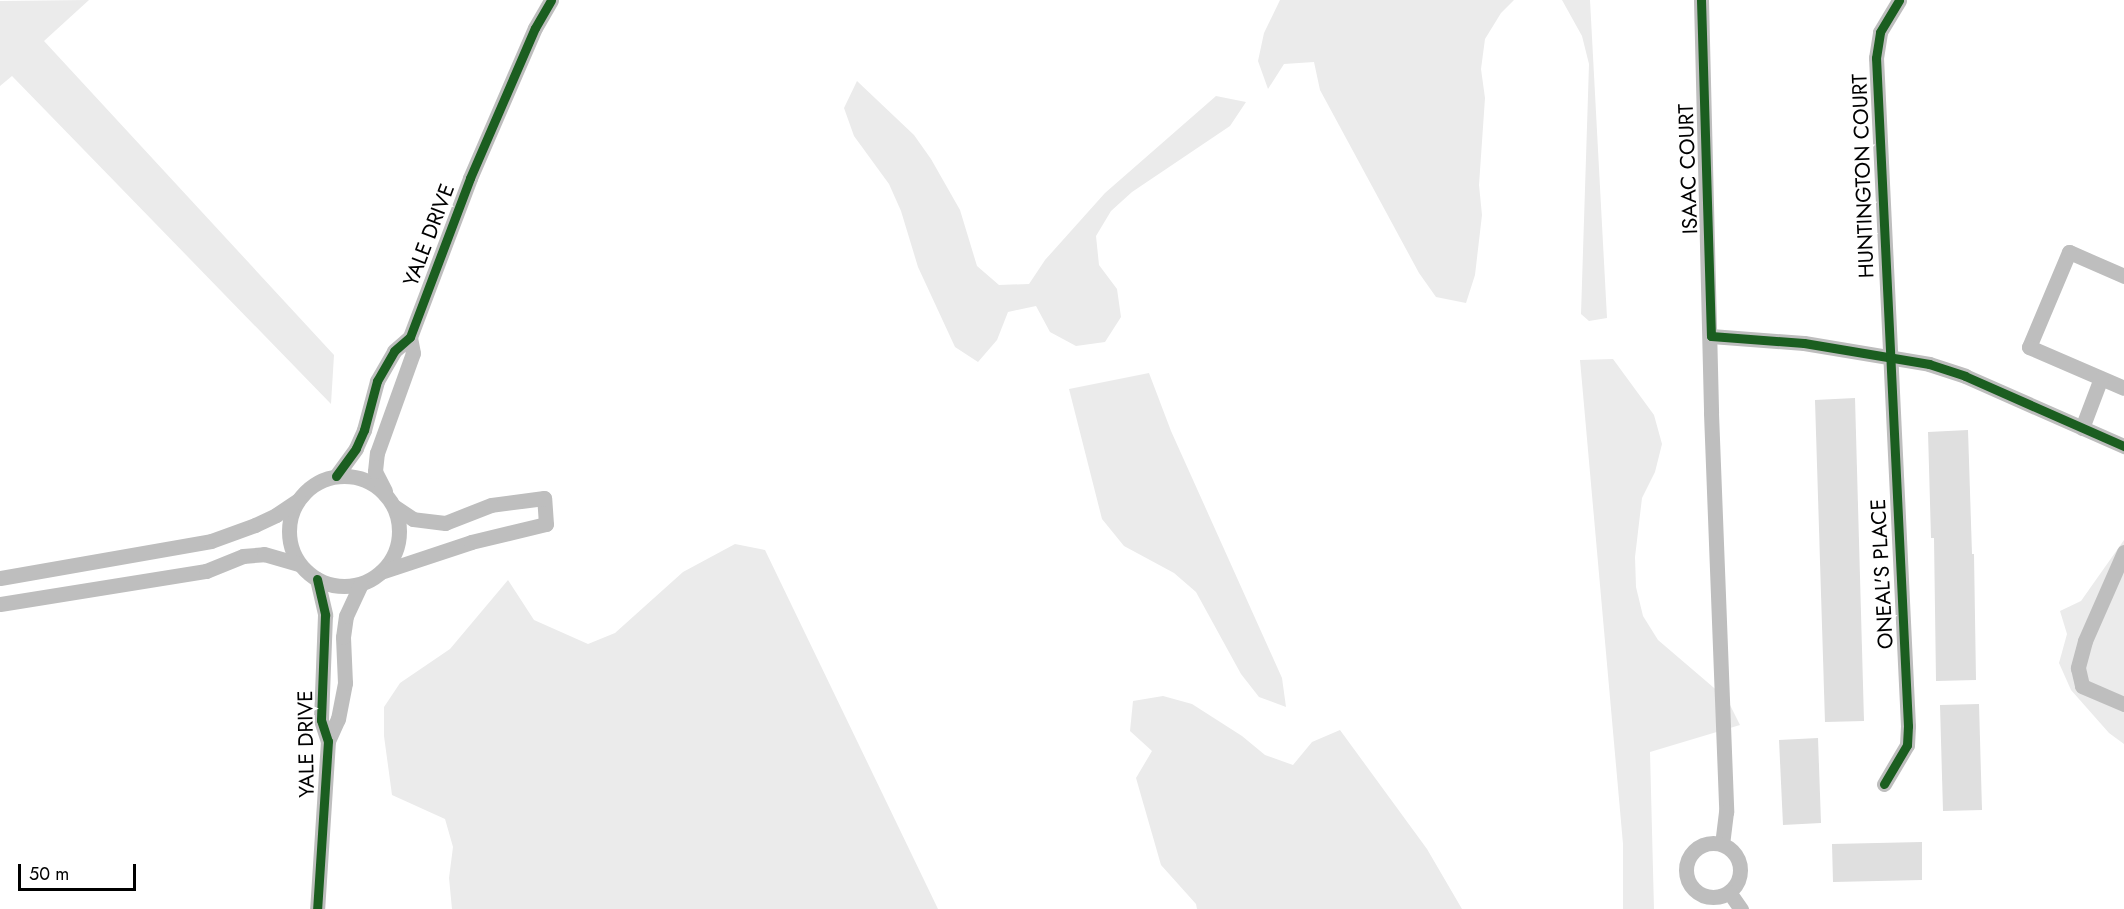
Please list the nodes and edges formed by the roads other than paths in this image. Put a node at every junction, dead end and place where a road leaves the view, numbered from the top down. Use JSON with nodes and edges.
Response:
{"nodes":[{"id":1,"x":551,"y":0,"type":"edge"},
{"id":2,"x":1701,"y":0,"type":"edge"},
{"id":3,"x":1899,"y":0,"type":"edge"},
{"id":4,"x":2124,"y":276,"type":"edge"},
{"id":5,"x":1711,"y":336,"type":"junction"},
{"id":6,"x":410,"y":337,"type":"junction"},
{"id":7,"x":1889,"y":356,"type":"junction"},
{"id":8,"x":2102,"y":378,"type":"junction"},
{"id":9,"x":2124,"y":388,"type":"edge"},
{"id":10,"x":2082,"y":428,"type":"junction"},
{"id":11,"x":2124,"y":446,"type":"edge"},
{"id":12,"x":336,"y":476,"type":"junction"},
{"id":13,"x":298,"y":500,"type":"junction"},
{"id":14,"x":390,"y":501,"type":"junction"},
{"id":15,"x":2124,"y":552,"type":"edge"},
{"id":16,"x":299,"y":564,"type":"junction"},
{"id":17,"x":381,"y":572,"type":"junction"},
{"id":18,"x":0,"y":578,"type":"edge"},
{"id":19,"x":316,"y":579,"type":"junction"},
{"id":20,"x":361,"y":584,"type":"junction"},
{"id":21,"x":0,"y":604,"type":"edge"},
{"id":22,"x":2124,"y":704,"type":"edge"},
{"id":23,"x":328,"y":741,"type":"junction"},
{"id":24,"x":1884,"y":784,"type":"dead end"},
{"id":25,"x":1722,"y":844,"type":"junction"},
{"id":26,"x":1729,"y":892,"type":"junction"},
{"id":27,"x":317,"y":909,"type":"edge"},
{"id":28,"x":1741,"y":909,"type":"edge"}],
"edges":[{"from":1,"to":6,"type":"street","name":"YALE DRIVE"},
{"from":2,"to":5,"type":"street","name":"ISAAC COURT"},
{"from":3,"to":7,"type":"street","name":"HUNTINGTON COURT"},
{"from":4,"to":8,"type":"street"},
{"from":5,"to":7,"type":"street"},
{"from":5,"to":25,"type":"street","name":"ISAAC COURT"},
{"from":6,"to":12,"type":"street","name":"YALE DRIVE"},
{"from":6,"to":14,"type":"street","name":"YALE DRIVE"},
{"from":7,"to":10,"type":"street"},
{"from":7,"to":24,"type":"street","name":"ONEAL'S PLACE"},
{"from":8,"to":9,"type":"street"},
{"from":8,"to":10,"type":"street"},
{"from":10,"to":11,"type":"street"},
{"from":12,"to":13,"type":"street"},
{"from":12,"to":14,"type":"street"},
{"from":13,"to":16,"type":"street"},
{"from":13,"to":18,"type":"street"},
{"from":14,"to":17,"type":"street"},
{"from":14,"to":17,"type":"street"},
{"from":15,"to":22,"type":"street"},
{"from":16,"to":19,"type":"street"},
{"from":16,"to":21,"type":"street"},
{"from":17,"to":20,"type":"street"},
{"from":19,"to":20,"type":"street"},
{"from":19,"to":23,"type":"street","name":"YALE DRIVE"},
{"from":20,"to":23,"type":"street","name":"YALE DRIVE"},
{"from":23,"to":27,"type":"street","name":"YALE DRIVE"},
{"from":25,"to":26,"type":"street"},
{"from":25,"to":26,"type":"street"},
{"from":26,"to":28,"type":"street"}]}
